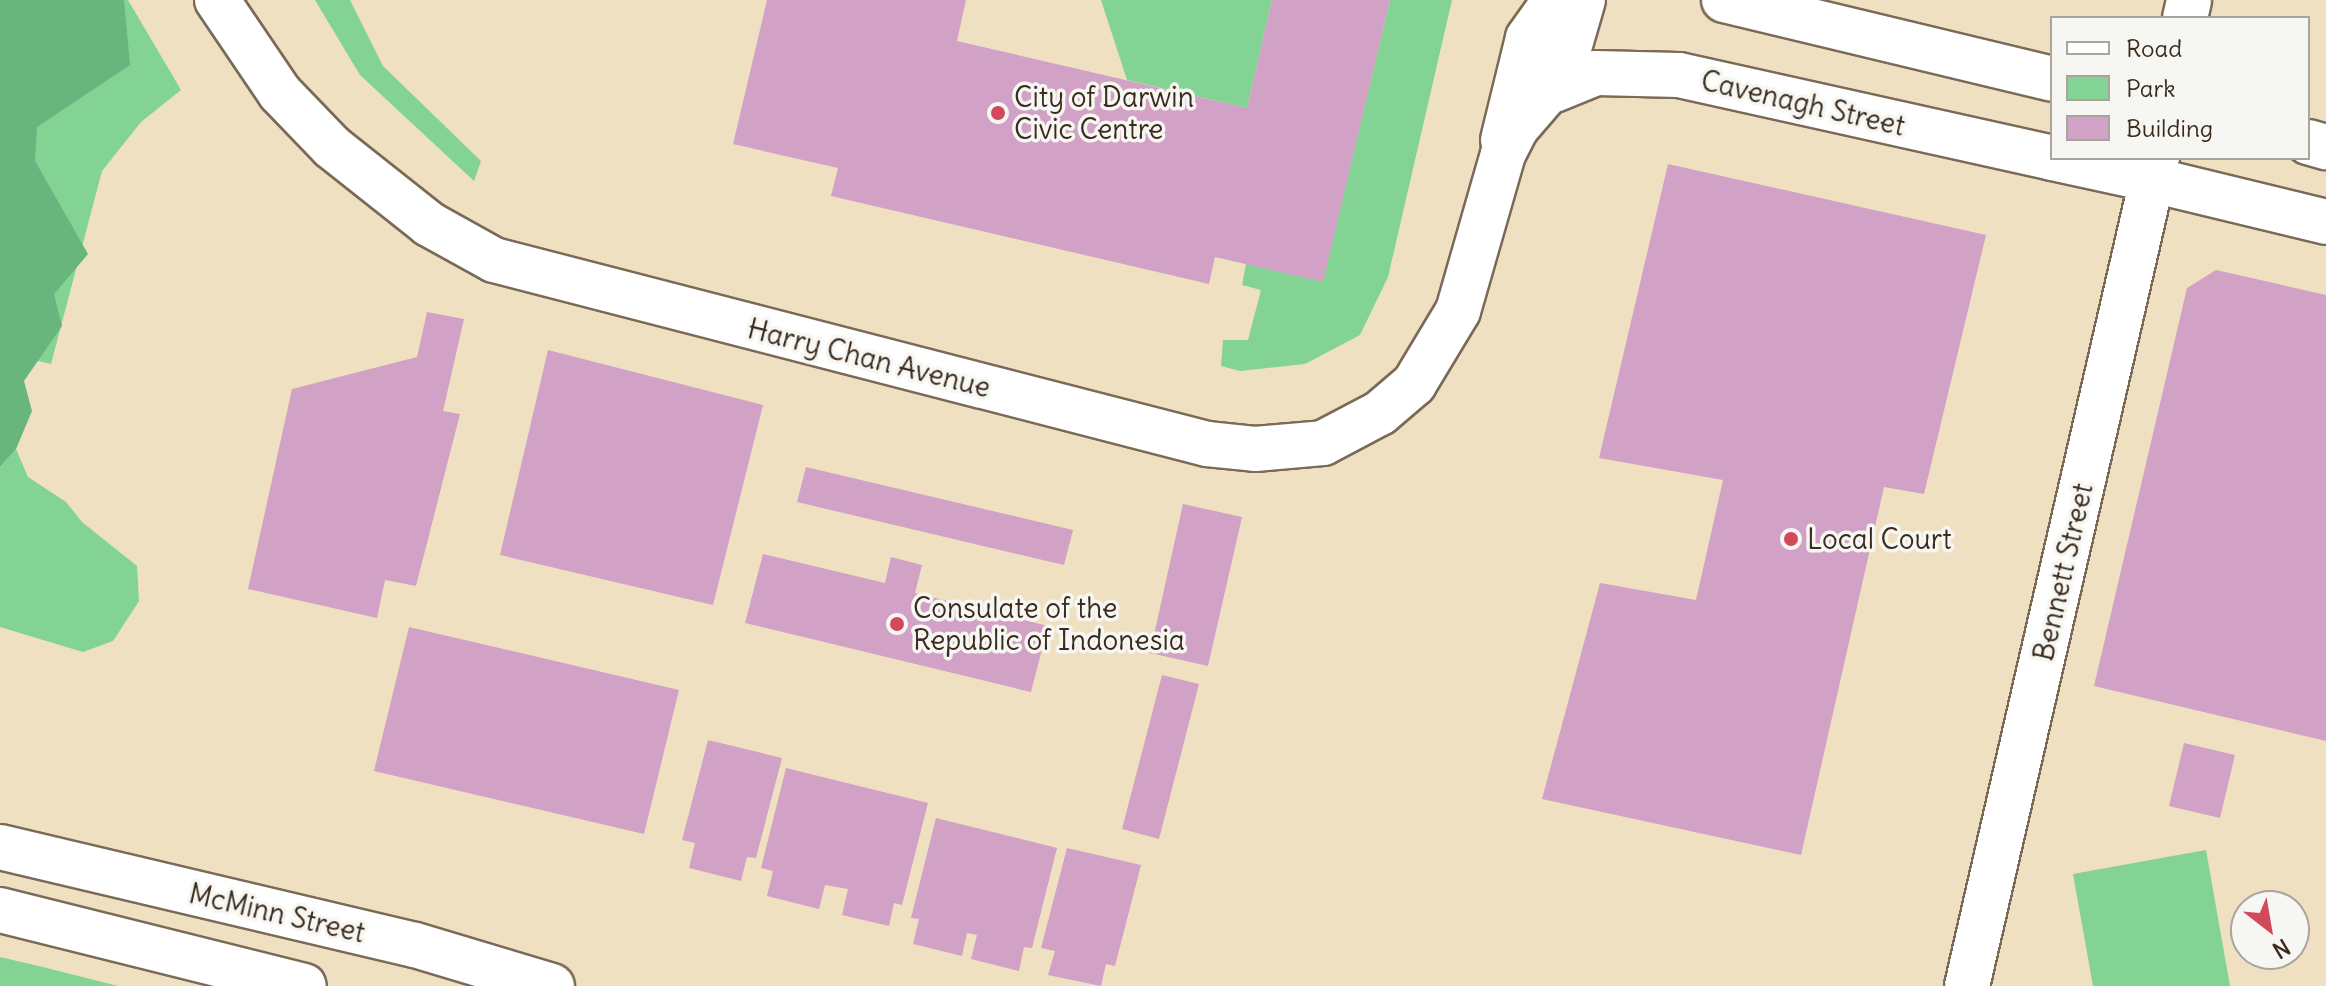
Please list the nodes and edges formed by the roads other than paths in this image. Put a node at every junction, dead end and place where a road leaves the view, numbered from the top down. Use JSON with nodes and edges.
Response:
{"nodes":[{"id":1,"x":217,"y":0,"type":"edge"},
{"id":2,"x":1555,"y":0,"type":"edge"},
{"id":3,"x":1583,"y":0,"type":"edge"},
{"id":4,"x":1724,"y":0,"type":"edge"},
{"id":5,"x":2050,"y":79,"type":"edge"},
{"id":6,"x":1554,"y":90,"type":"junction"},
{"id":7,"x":2050,"y":158,"type":"edge"},
{"id":8,"x":2071,"y":160,"type":"edge"},
{"id":9,"x":2155,"y":169,"type":"edge"},
{"id":10,"x":1489,"y":201,"type":"junction"},
{"id":11,"x":2326,"y":222,"type":"edge"},
{"id":12,"x":0,"y":847,"type":"edge"},
{"id":13,"x":0,"y":910,"type":"edge"},
{"id":14,"x":304,"y":986,"type":"edge"},
{"id":15,"x":552,"y":986,"type":"edge"},
{"id":16,"x":1967,"y":986,"type":"edge"}],
"edges":[{"from":1,"to":10,"type":"street","name":"Harry Chan Avenue"},
{"from":2,"to":10,"type":"street","name":"Harry Chan Avenue"},
{"from":3,"to":6,"type":"street","name":"Harry Chan Avenue"},
{"from":4,"to":5,"type":"street"},
{"from":6,"to":7,"type":"street","name":"Cavenagh Street"},
{"from":6,"to":10,"type":"street","name":"Harry Chan Avenue"},
{"from":8,"to":9,"type":"street","name":"Cavenagh Street"},
{"from":9,"to":11,"type":"street","name":"Cavenagh Street"},
{"from":9,"to":16,"type":"street","name":"Bennett Street"},
{"from":12,"to":15,"type":"street","name":"McMinn Street"},
{"from":13,"to":14,"type":"street"}]}
